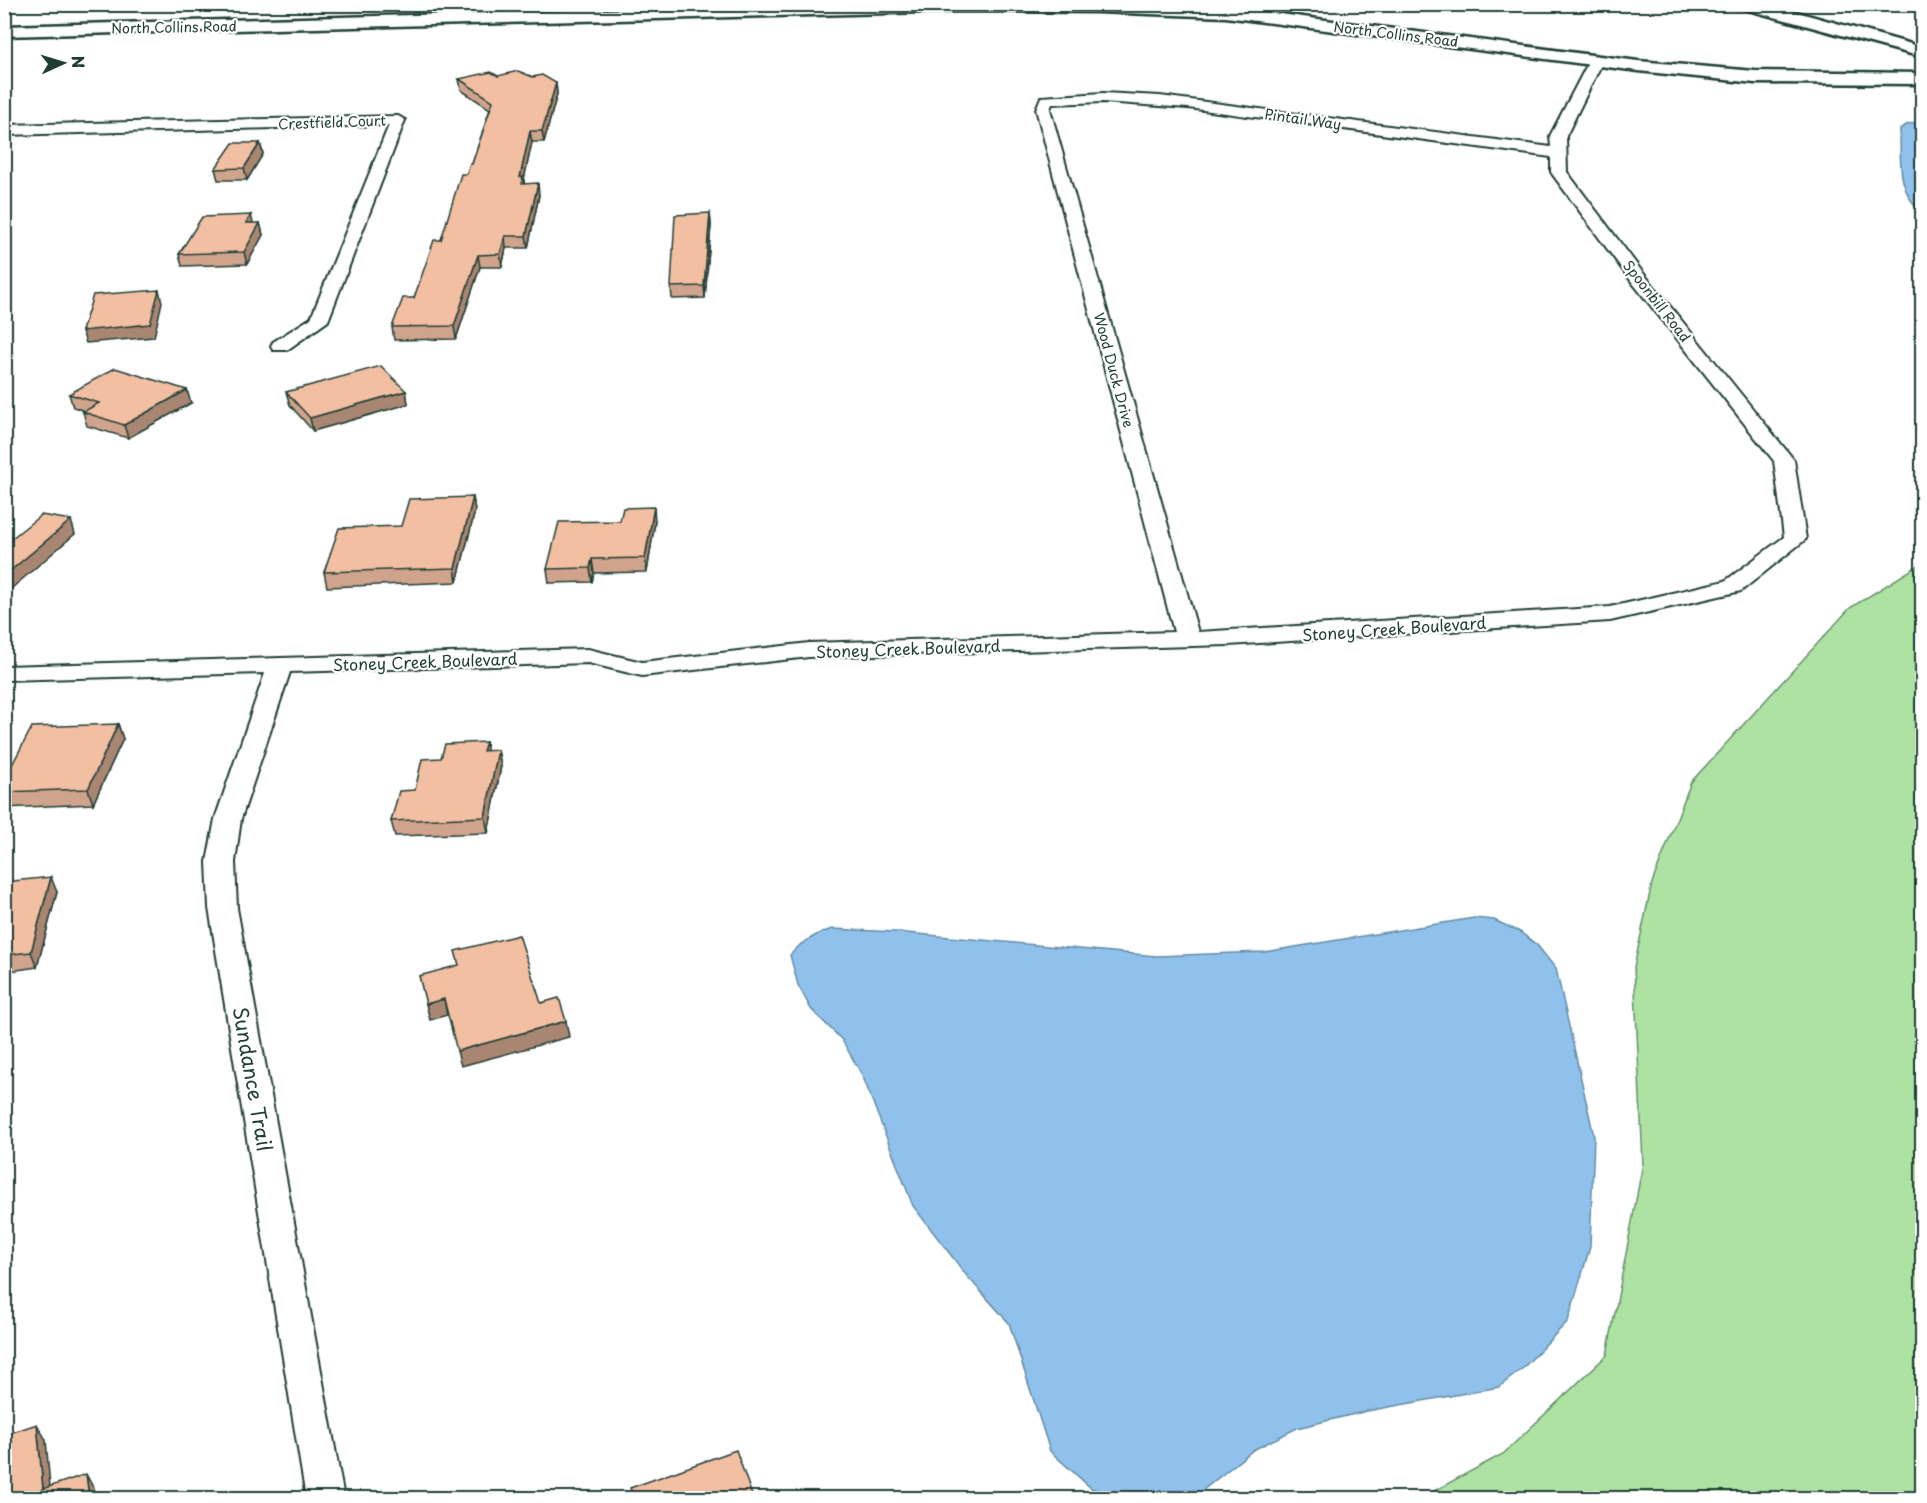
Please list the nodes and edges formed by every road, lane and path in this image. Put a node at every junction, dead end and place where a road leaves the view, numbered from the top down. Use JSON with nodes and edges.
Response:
{"nodes":[{"id":1,"x":1747,"y":4,"type":"edge"},
{"id":2,"x":4,"y":31,"type":"edge"},
{"id":3,"x":1923,"y":52,"type":"edge"},
{"id":4,"x":1596,"y":61,"type":"junction"},
{"id":5,"x":1923,"y":79,"type":"edge"},
{"id":6,"x":1046,"y":100,"type":"joint"},
{"id":7,"x":4,"y":130,"type":"edge"},
{"id":8,"x":1558,"y":153,"type":"junction"},
{"id":9,"x":280,"y":346,"type":"dead end"},
{"id":10,"x":1795,"y":539,"type":"joint"},
{"id":11,"x":1188,"y":639,"type":"junction"},
{"id":12,"x":280,"y":665,"type":"junction"},
{"id":13,"x":4,"y":673,"type":"edge"},
{"id":14,"x":325,"y":1498,"type":"edge"}],
"edges":[{"from":1,"to":3,"type":"street"},
{"from":2,"to":4,"type":"street","name":"North Collins Road"},
{"from":4,"to":5,"type":"street","name":"North Collins Road"},
{"from":4,"to":8,"type":"street","name":"Spoonbill Road"},
{"from":6,"to":8,"type":"street","name":"Pintail Way"},
{"from":6,"to":11,"type":"street","name":"Wood Duck Drive"},
{"from":7,"to":9,"type":"street","name":"Crestfield Court"},
{"from":8,"to":10,"type":"street","name":"Spoonbill Road"},
{"from":10,"to":11,"type":"street","name":"Stoney Creek Boulevard"},
{"from":11,"to":12,"type":"street","name":"Stoney Creek Boulevard"},
{"from":12,"to":13,"type":"street","name":"Stoney Creek Boulevard"},
{"from":12,"to":14,"type":"street","name":"Sundance Trail"}]}
